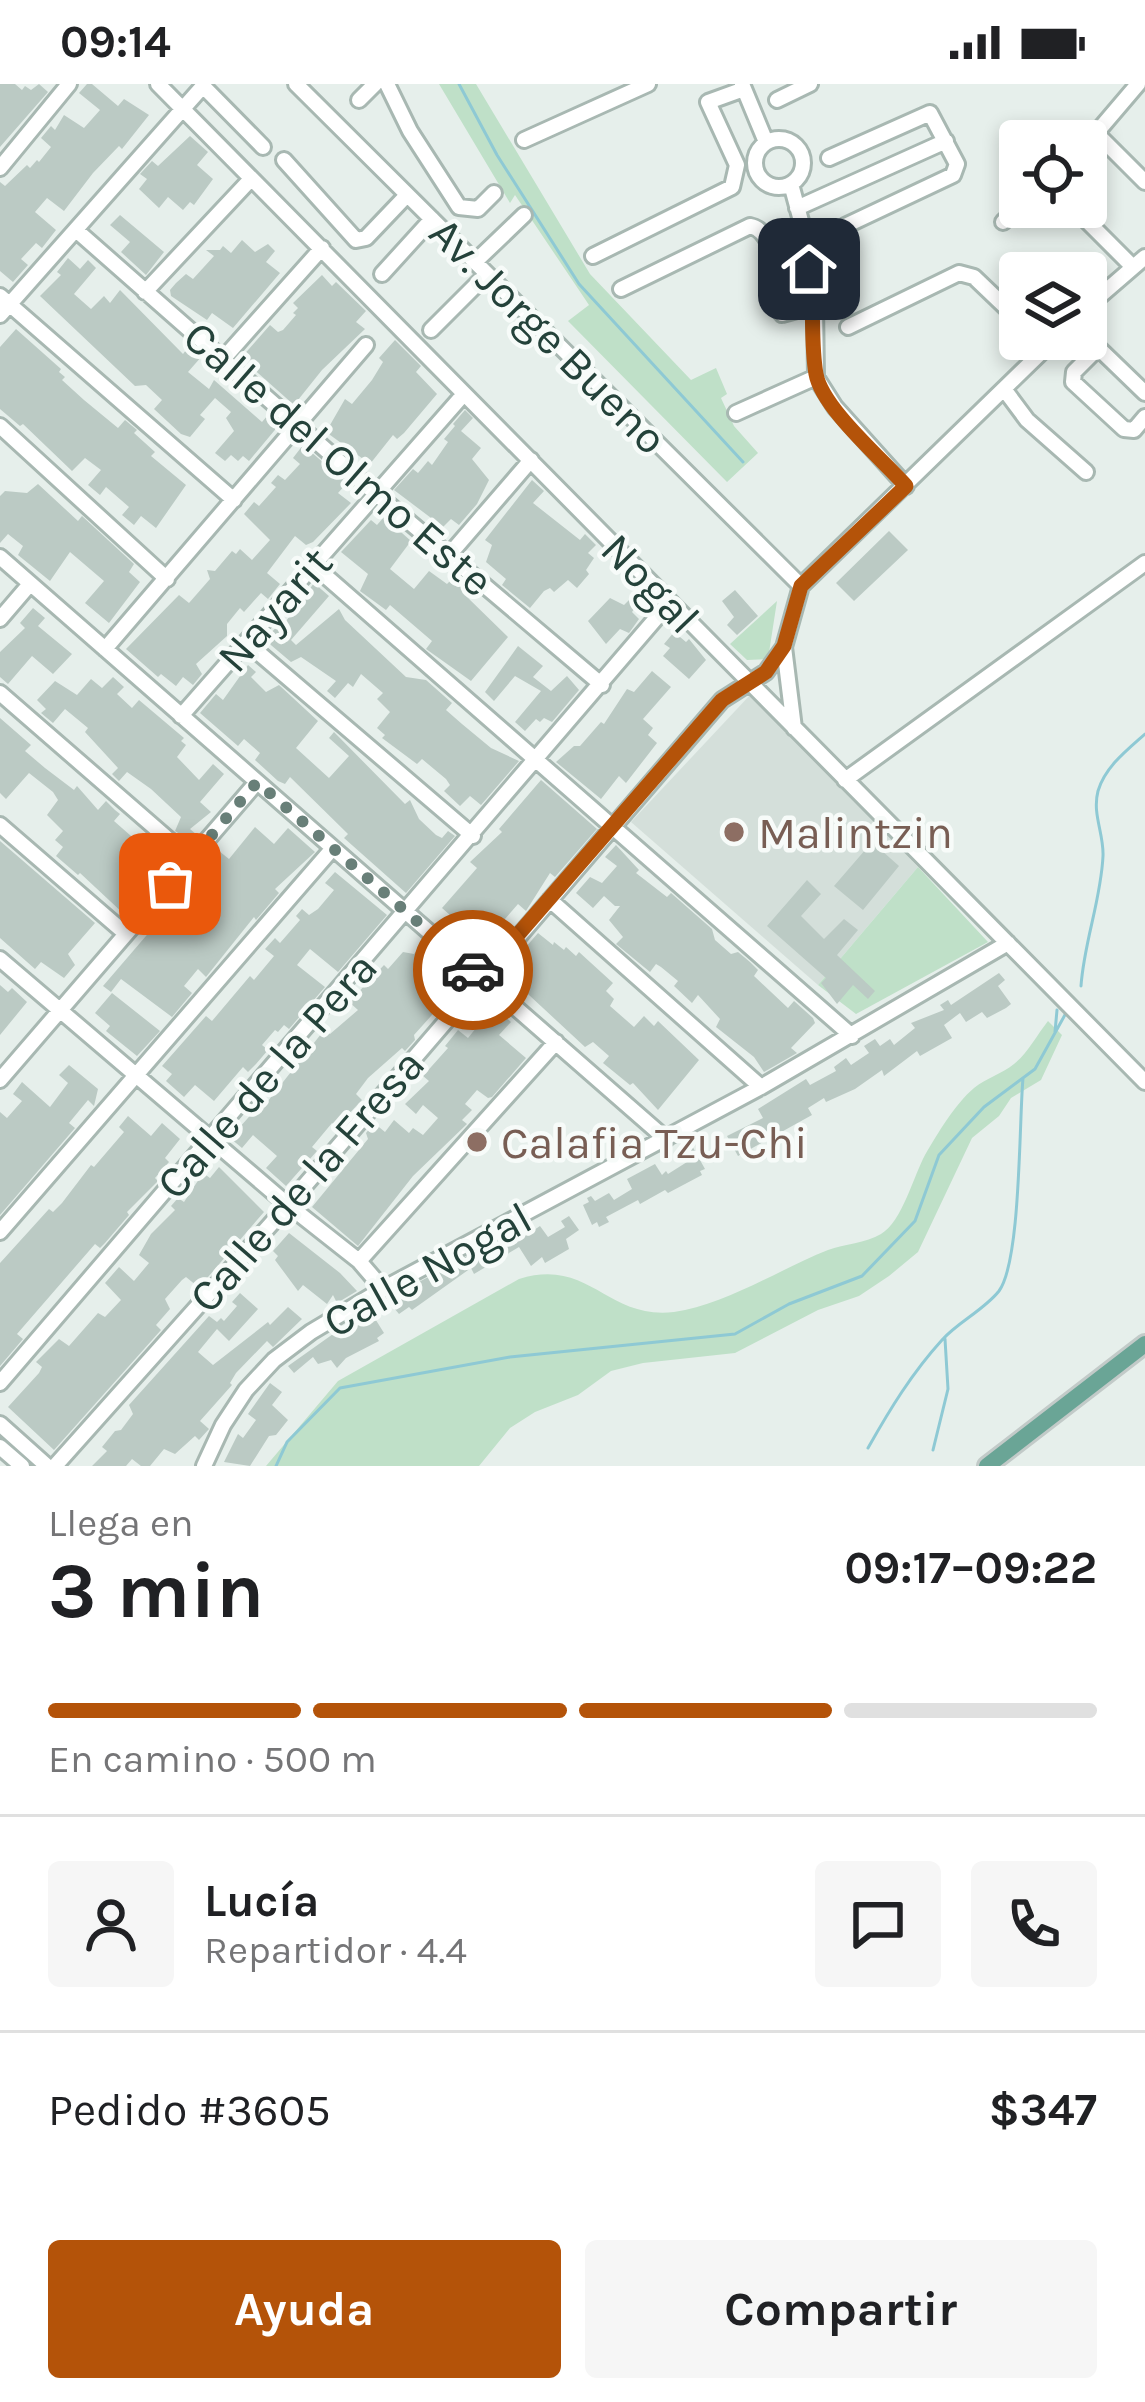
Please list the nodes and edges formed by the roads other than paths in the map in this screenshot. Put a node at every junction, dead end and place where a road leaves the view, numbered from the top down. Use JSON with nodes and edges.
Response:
{"nodes":[{"id":1,"x":158,"y":84,"type":"edge"},
{"id":2,"x":296,"y":84,"type":"edge"},
{"id":3,"x":375,"y":84,"type":"edge"},
{"id":4,"x":387,"y":84,"type":"edge"},
{"id":5,"x":648,"y":84,"type":"edge"},
{"id":6,"x":811,"y":84,"type":"edge"},
{"id":7,"x":1138,"y":84,"type":"edge"},
{"id":8,"x":202,"y":85,"type":"edge"},
{"id":9,"x":743,"y":86,"type":"edge"},
{"id":10,"x":61,"y":87,"type":"edge"},
{"id":11,"x":359,"y":100,"type":"dead end"},
{"id":12,"x":777,"y":100,"type":"dead end"},
{"id":13,"x":182,"y":110,"type":"junction"},
{"id":14,"x":524,"y":140,"type":"dead end"},
{"id":15,"x":946,"y":140,"type":"junction"},
{"id":16,"x":766,"y":142,"type":"junction"},
{"id":17,"x":263,"y":146,"type":"dead end"},
{"id":18,"x":829,"y":158,"type":"dead end"},
{"id":19,"x":284,"y":160,"type":"dead end"},
{"id":20,"x":0,"y":167,"type":"edge"},
{"id":21,"x":250,"y":180,"type":"junction"},
{"id":22,"x":1145,"y":182,"type":"edge"},
{"id":23,"x":791,"y":184,"type":"junction"},
{"id":24,"x":494,"y":193,"type":"dead end"},
{"id":25,"x":407,"y":195,"type":"junction"},
{"id":26,"x":797,"y":208,"type":"junction"},
{"id":27,"x":524,"y":215,"type":"dead end"},
{"id":28,"x":432,"y":219,"type":"junction"},
{"id":29,"x":844,"y":226,"type":"dead end"},
{"id":30,"x":1098,"y":228,"type":"edge"},
{"id":31,"x":76,"y":230,"type":"junction"},
{"id":32,"x":322,"y":248,"type":"junction"},
{"id":33,"x":593,"y":256,"type":"dead end"},
{"id":34,"x":1138,"y":261,"type":"edge"},
{"id":35,"x":481,"y":268,"type":"junction"},
{"id":36,"x":382,"y":274,"type":"dead end"},
{"id":37,"x":621,"y":289,"type":"dead end"},
{"id":38,"x":1107,"y":289,"type":"edge"},
{"id":39,"x":145,"y":292,"type":"junction"},
{"id":40,"x":999,"y":301,"type":"edge"},
{"id":41,"x":3,"y":305,"type":"edge"},
{"id":42,"x":815,"y":305,"type":"junction"},
{"id":43,"x":848,"y":327,"type":"dead end"},
{"id":44,"x":431,"y":330,"type":"dead end"},
{"id":45,"x":366,"y":345,"type":"dead end"},
{"id":46,"x":1107,"y":356,"type":"edge"},
{"id":47,"x":224,"y":358,"type":"junction"},
{"id":48,"x":1031,"y":360,"type":"edge"},
{"id":49,"x":1082,"y":360,"type":"edge"},
{"id":50,"x":816,"y":376,"type":"junction"},
{"id":51,"x":1004,"y":389,"type":"junction"},
{"id":52,"x":1145,"y":393,"type":"edge"},
{"id":53,"x":463,"y":395,"type":"junction"},
{"id":54,"x":736,"y":413,"type":"dead end"},
{"id":55,"x":1145,"y":417,"type":"edge"},
{"id":56,"x":298,"y":425,"type":"junction"},
{"id":57,"x":0,"y":426,"type":"edge"},
{"id":58,"x":531,"y":460,"type":"junction"},
{"id":59,"x":1086,"y":472,"type":"dead end"},
{"id":60,"x":906,"y":486,"type":"junction"},
{"id":61,"x":375,"y":494,"type":"junction"},
{"id":62,"x":234,"y":500,"type":"junction"},
{"id":63,"x":450,"y":554,"type":"junction"},
{"id":64,"x":0,"y":557,"type":"edge"},
{"id":65,"x":1145,"y":563,"type":"edge"},
{"id":66,"x":314,"y":565,"type":"junction"},
{"id":67,"x":167,"y":579,"type":"junction"},
{"id":68,"x":30,"y":584,"type":"junction"},
{"id":69,"x":801,"y":586,"type":"junction"},
{"id":70,"x":670,"y":602,"type":"junction"},
{"id":71,"x":0,"y":619,"type":"edge"},
{"id":72,"x":246,"y":642,"type":"junction"},
{"id":73,"x":784,"y":646,"type":"junction"},
{"id":74,"x":105,"y":649,"type":"junction"},
{"id":75,"x":749,"y":683,"type":"junction"},
{"id":76,"x":602,"y":685,"type":"junction"},
{"id":77,"x":0,"y":693,"type":"edge"},
{"id":78,"x":182,"y":716,"type":"junction"},
{"id":79,"x":794,"y":728,"type":"junction"},
{"id":80,"x":535,"y":762,"type":"junction"},
{"id":81,"x":845,"y":780,"type":"junction"},
{"id":82,"x":257,"y":782,"type":"junction"},
{"id":83,"x":0,"y":825,"type":"edge"},
{"id":84,"x":613,"y":827,"type":"junction"},
{"id":85,"x":473,"y":836,"type":"junction"},
{"id":86,"x":333,"y":848,"type":"junction"},
{"id":87,"x":191,"y":859,"type":"junction"},
{"id":88,"x":550,"y":900,"type":"junction"},
{"id":89,"x":407,"y":913,"type":"junction"},
{"id":90,"x":126,"y":934,"type":"junction"},
{"id":91,"x":1008,"y":943,"type":"junction"},
{"id":92,"x":0,"y":958,"type":"edge"},
{"id":93,"x":481,"y":977,"type":"junction"},
{"id":94,"x":60,"y":1010,"type":"junction"},
{"id":95,"x":852,"y":1036,"type":"junction"},
{"id":96,"x":556,"y":1042,"type":"junction"},
{"id":97,"x":139,"y":1076,"type":"junction"},
{"id":98,"x":0,"y":1080,"type":"edge"},
{"id":99,"x":1145,"y":1082,"type":"edge"},
{"id":100,"x":761,"y":1087,"type":"junction"},
{"id":101,"x":210,"y":1138,"type":"junction"},
{"id":102,"x":666,"y":1138,"type":"junction"},
{"id":103,"x":287,"y":1205,"type":"junction"},
{"id":104,"x":0,"y":1232,"type":"edge"},
{"id":105,"x":359,"y":1261,"type":"junction"},
{"id":106,"x":383,"y":1289,"type":"junction"},
{"id":107,"x":1145,"y":1344,"type":"edge"},
{"id":108,"x":0,"y":1383,"type":"edge"},
{"id":109,"x":0,"y":1424,"type":"edge"},
{"id":110,"x":0,"y":1447,"type":"edge"},
{"id":111,"x":22,"y":1466,"type":"edge"},
{"id":112,"x":51,"y":1466,"type":"edge"},
{"id":113,"x":204,"y":1466,"type":"edge"},
{"id":114,"x":987,"y":1466,"type":"edge"}],
"edges":[{"from":1,"to":13,"type":"street","name":"Nogal"},
{"from":2,"to":25,"type":"street","name":"Av. Jorge Bueno"},
{"from":3,"to":11,"type":"street"},
{"from":4,"to":24,"type":"street"},
{"from":5,"to":14,"type":"street"},
{"from":6,"to":12,"type":"street"},
{"from":7,"to":22,"type":"street"},
{"from":8,"to":13,"type":"street"},
{"from":8,"to":17,"type":"street"},
{"from":9,"to":16,"type":"street"},
{"from":9,"to":33,"type":"street"},
{"from":10,"to":20,"type":"street"},
{"from":13,"to":21,"type":"street","name":"Nogal"},
{"from":13,"to":31,"type":"street"},
{"from":15,"to":18,"type":"street"},
{"from":15,"to":26,"type":"street"},
{"from":15,"to":29,"type":"street"},
{"from":16,"to":23,"type":"street"},
{"from":16,"to":23,"type":"street"},
{"from":19,"to":25,"type":"street"},
{"from":21,"to":32,"type":"street","name":"Nogal"},
{"from":21,"to":39,"type":"street"},
{"from":23,"to":26,"type":"street"},
{"from":25,"to":28,"type":"street","name":"Av. Jorge Bueno"},
{"from":26,"to":42,"type":"street"},
{"from":27,"to":35,"type":"street"},
{"from":28,"to":35,"type":"street","name":"Av. Jorge Bueno"},
{"from":28,"to":36,"type":"street"},
{"from":30,"to":34,"type":"street"},
{"from":31,"to":39,"type":"street","name":"Calle del Olmo Este"},
{"from":31,"to":41,"type":"street"},
{"from":32,"to":47,"type":"street"},
{"from":32,"to":53,"type":"street","name":"Nogal"},
{"from":34,"to":38,"type":"street"},
{"from":35,"to":44,"type":"street"},
{"from":35,"to":69,"type":"street","name":"Av. Jorge Bueno"},
{"from":37,"to":42,"type":"street"},
{"from":39,"to":47,"type":"street","name":"Calle del Olmo Este"},
{"from":40,"to":43,"type":"street"},
{"from":41,"to":62,"type":"street"},
{"from":42,"to":50,"type":"street"},
{"from":45,"to":56,"type":"street"},
{"from":46,"to":52,"type":"street"},
{"from":47,"to":56,"type":"street","name":"Calle del Olmo Este"},
{"from":48,"to":51,"type":"street"},
{"from":49,"to":55,"type":"street"},
{"from":50,"to":54,"type":"street"},
{"from":50,"to":60,"type":"street"},
{"from":51,"to":59,"type":"street"},
{"from":51,"to":60,"type":"street"},
{"from":53,"to":58,"type":"street","name":"Nogal"},
{"from":53,"to":61,"type":"street","name":"Nayarit"},
{"from":56,"to":61,"type":"street","name":"Calle del Olmo Este"},
{"from":56,"to":62,"type":"street"},
{"from":57,"to":67,"type":"street"},
{"from":58,"to":63,"type":"street"},
{"from":58,"to":70,"type":"street","name":"Nogal"},
{"from":60,"to":69,"type":"street"},
{"from":61,"to":63,"type":"street","name":"Calle del Olmo Este"},
{"from":61,"to":66,"type":"street","name":"Nayarit"},
{"from":62,"to":67,"type":"street"},
{"from":63,"to":76,"type":"street","name":"Calle del Olmo Este"},
{"from":64,"to":68,"type":"street"},
{"from":65,"to":81,"type":"street"},
{"from":66,"to":72,"type":"street","name":"Nayarit"},
{"from":66,"to":80,"type":"street"},
{"from":67,"to":74,"type":"street"},
{"from":68,"to":71,"type":"street"},
{"from":68,"to":74,"type":"street"},
{"from":69,"to":73,"type":"street"},
{"from":70,"to":75,"type":"street","name":"Nogal"},
{"from":70,"to":76,"type":"street","name":"Calle de la Pera"},
{"from":72,"to":78,"type":"street","name":"Nayarit"},
{"from":72,"to":85,"type":"street"},
{"from":73,"to":75,"type":"street","name":"Calle de la Fresa"},
{"from":73,"to":79,"type":"street"},
{"from":74,"to":78,"type":"street"},
{"from":75,"to":79,"type":"street","name":"Nogal"},
{"from":75,"to":84,"type":"street","name":"Calle de la Fresa"},
{"from":76,"to":80,"type":"street","name":"Calle de la Pera"},
{"from":77,"to":87,"type":"street"},
{"from":78,"to":82,"type":"street"},
{"from":79,"to":81,"type":"street","name":"Nogal"},
{"from":80,"to":84,"type":"street"},
{"from":80,"to":85,"type":"street","name":"Calle de la Pera"},
{"from":81,"to":91,"type":"street","name":"Nogal"},
{"from":82,"to":86,"type":"street"},
{"from":82,"to":87,"type":"street"},
{"from":83,"to":90,"type":"street"},
{"from":84,"to":88,"type":"street","name":"Calle de la Fresa"},
{"from":84,"to":95,"type":"street"},
{"from":85,"to":89,"type":"street","name":"Calle de la Pera"},
{"from":86,"to":89,"type":"street"},
{"from":86,"to":97,"type":"street"},
{"from":87,"to":90,"type":"street"},
{"from":88,"to":93,"type":"street","name":"Calle de la Fresa"},
{"from":88,"to":100,"type":"street"},
{"from":89,"to":93,"type":"street"},
{"from":89,"to":101,"type":"street","name":"Calle de la Pera"},
{"from":90,"to":94,"type":"street"},
{"from":91,"to":95,"type":"street","name":"Calle Nogal"},
{"from":91,"to":99,"type":"street","name":"Nogal"},
{"from":92,"to":94,"type":"street"},
{"from":93,"to":96,"type":"street"},
{"from":93,"to":103,"type":"street","name":"Calle de la Fresa"},
{"from":94,"to":97,"type":"street"},
{"from":94,"to":98,"type":"street"},
{"from":95,"to":100,"type":"street","name":"Calle Nogal"},
{"from":96,"to":102,"type":"street"},
{"from":96,"to":105,"type":"street"},
{"from":97,"to":101,"type":"street"},
{"from":97,"to":104,"type":"street"},
{"from":100,"to":102,"type":"street","name":"Calle Nogal"},
{"from":101,"to":103,"type":"street"},
{"from":101,"to":108,"type":"street","name":"Calle de la Pera"},
{"from":102,"to":106,"type":"street","name":"Calle Nogal"},
{"from":103,"to":105,"type":"street"},
{"from":103,"to":112,"type":"street","name":"Calle de la Fresa"},
{"from":105,"to":106,"type":"street"},
{"from":106,"to":113,"type":"street","name":"Calle Nogal"},
{"from":107,"to":114,"type":"main road"},
{"from":109,"to":112,"type":"street"},
{"from":110,"to":111,"type":"street"}]}
